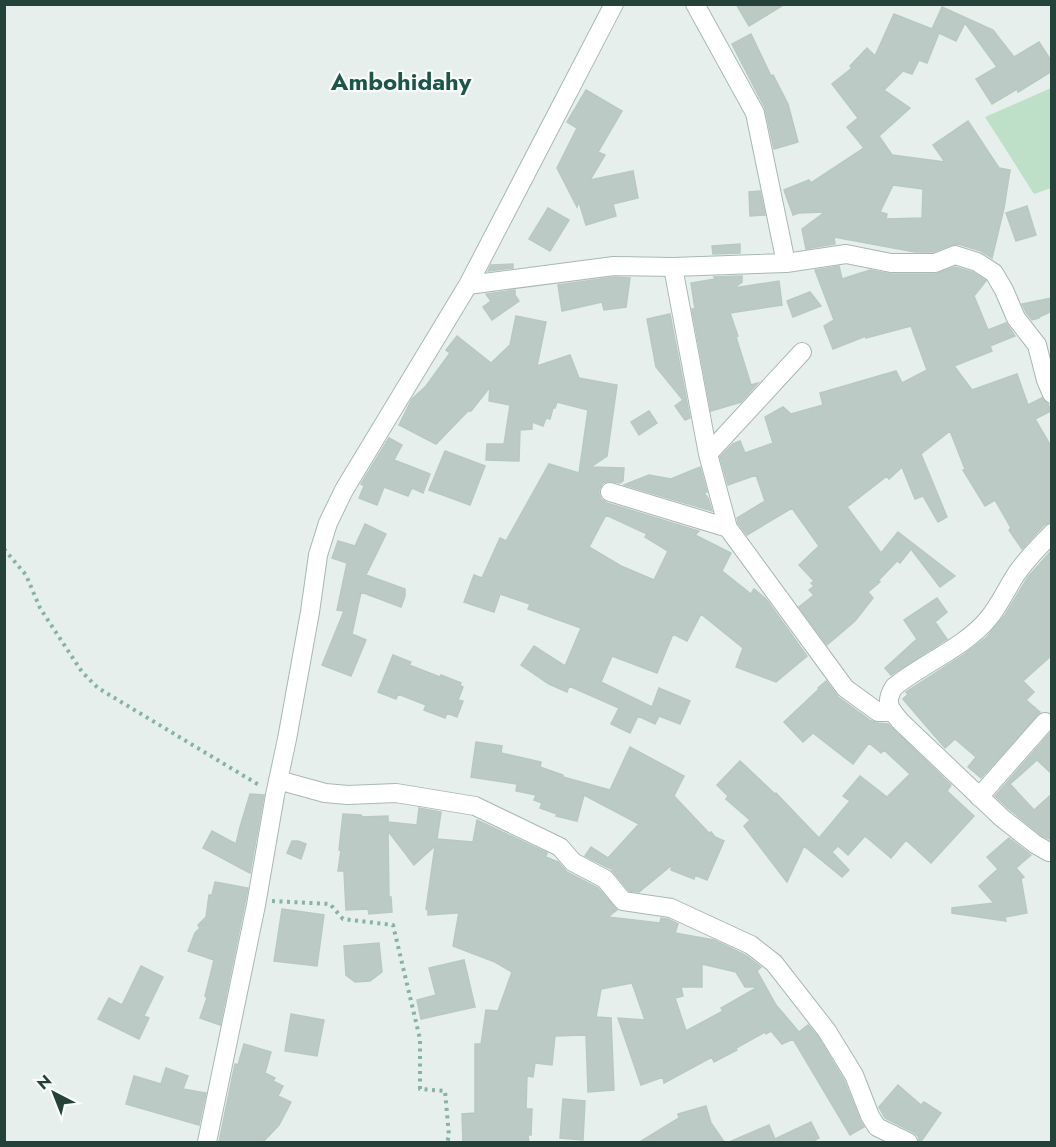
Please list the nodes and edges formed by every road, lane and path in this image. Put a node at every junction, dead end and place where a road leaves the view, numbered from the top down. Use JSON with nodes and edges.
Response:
{"nodes":[{"id":1,"x":614,"y":4,"type":"edge"},
{"id":2,"x":695,"y":4,"type":"edge"},
{"id":3,"x":786,"y":263,"type":"junction"},
{"id":4,"x":673,"y":267,"type":"junction"},
{"id":5,"x":468,"y":285,"type":"junction"},
{"id":6,"x":802,"y":352,"type":"dead end"},
{"id":7,"x":1052,"y":394,"type":"edge"},
{"id":8,"x":708,"y":454,"type":"junction"},
{"id":9,"x":610,"y":492,"type":"dead end"},
{"id":10,"x":728,"y":528,"type":"junction"},
{"id":11,"x":1052,"y":533,"type":"edge"},
{"id":12,"x":4,"y":549,"type":"edge"},
{"id":13,"x":893,"y":712,"type":"junction"},
{"id":14,"x":1045,"y":722,"type":"dead end"},
{"id":15,"x":276,"y":788,"type":"junction"},
{"id":16,"x":980,"y":797,"type":"junction"},
{"id":17,"x":1035,"y":844,"type":"junction"},
{"id":18,"x":1052,"y":852,"type":"edge"},
{"id":19,"x":1052,"y":863,"type":"edge"},
{"id":20,"x":257,"y":900,"type":"junction"},
{"id":21,"x":207,"y":1143,"type":"edge"},
{"id":22,"x":447,"y":1143,"type":"edge"},
{"id":23,"x":908,"y":1143,"type":"edge"}],
"edges":[{"from":1,"to":5,"type":"street"},
{"from":2,"to":3,"type":"street"},
{"from":3,"to":4,"type":"street"},
{"from":3,"to":7,"type":"street"},
{"from":4,"to":5,"type":"street"},
{"from":4,"to":8,"type":"street"},
{"from":5,"to":15,"type":"street"},
{"from":6,"to":8,"type":"street"},
{"from":8,"to":10,"type":"street"},
{"from":9,"to":10,"type":"street"},
{"from":10,"to":13,"type":"street"},
{"from":11,"to":13,"type":"street"},
{"from":12,"to":15,"type":"path"},
{"from":13,"to":16,"type":"street"},
{"from":14,"to":16,"type":"street"},
{"from":15,"to":20,"type":"street"},
{"from":15,"to":23,"type":"street"},
{"from":16,"to":17,"type":"street"},
{"from":17,"to":18,"type":"street"},
{"from":17,"to":19,"type":"street"},
{"from":20,"to":21,"type":"street"},
{"from":20,"to":22,"type":"path"}]}
